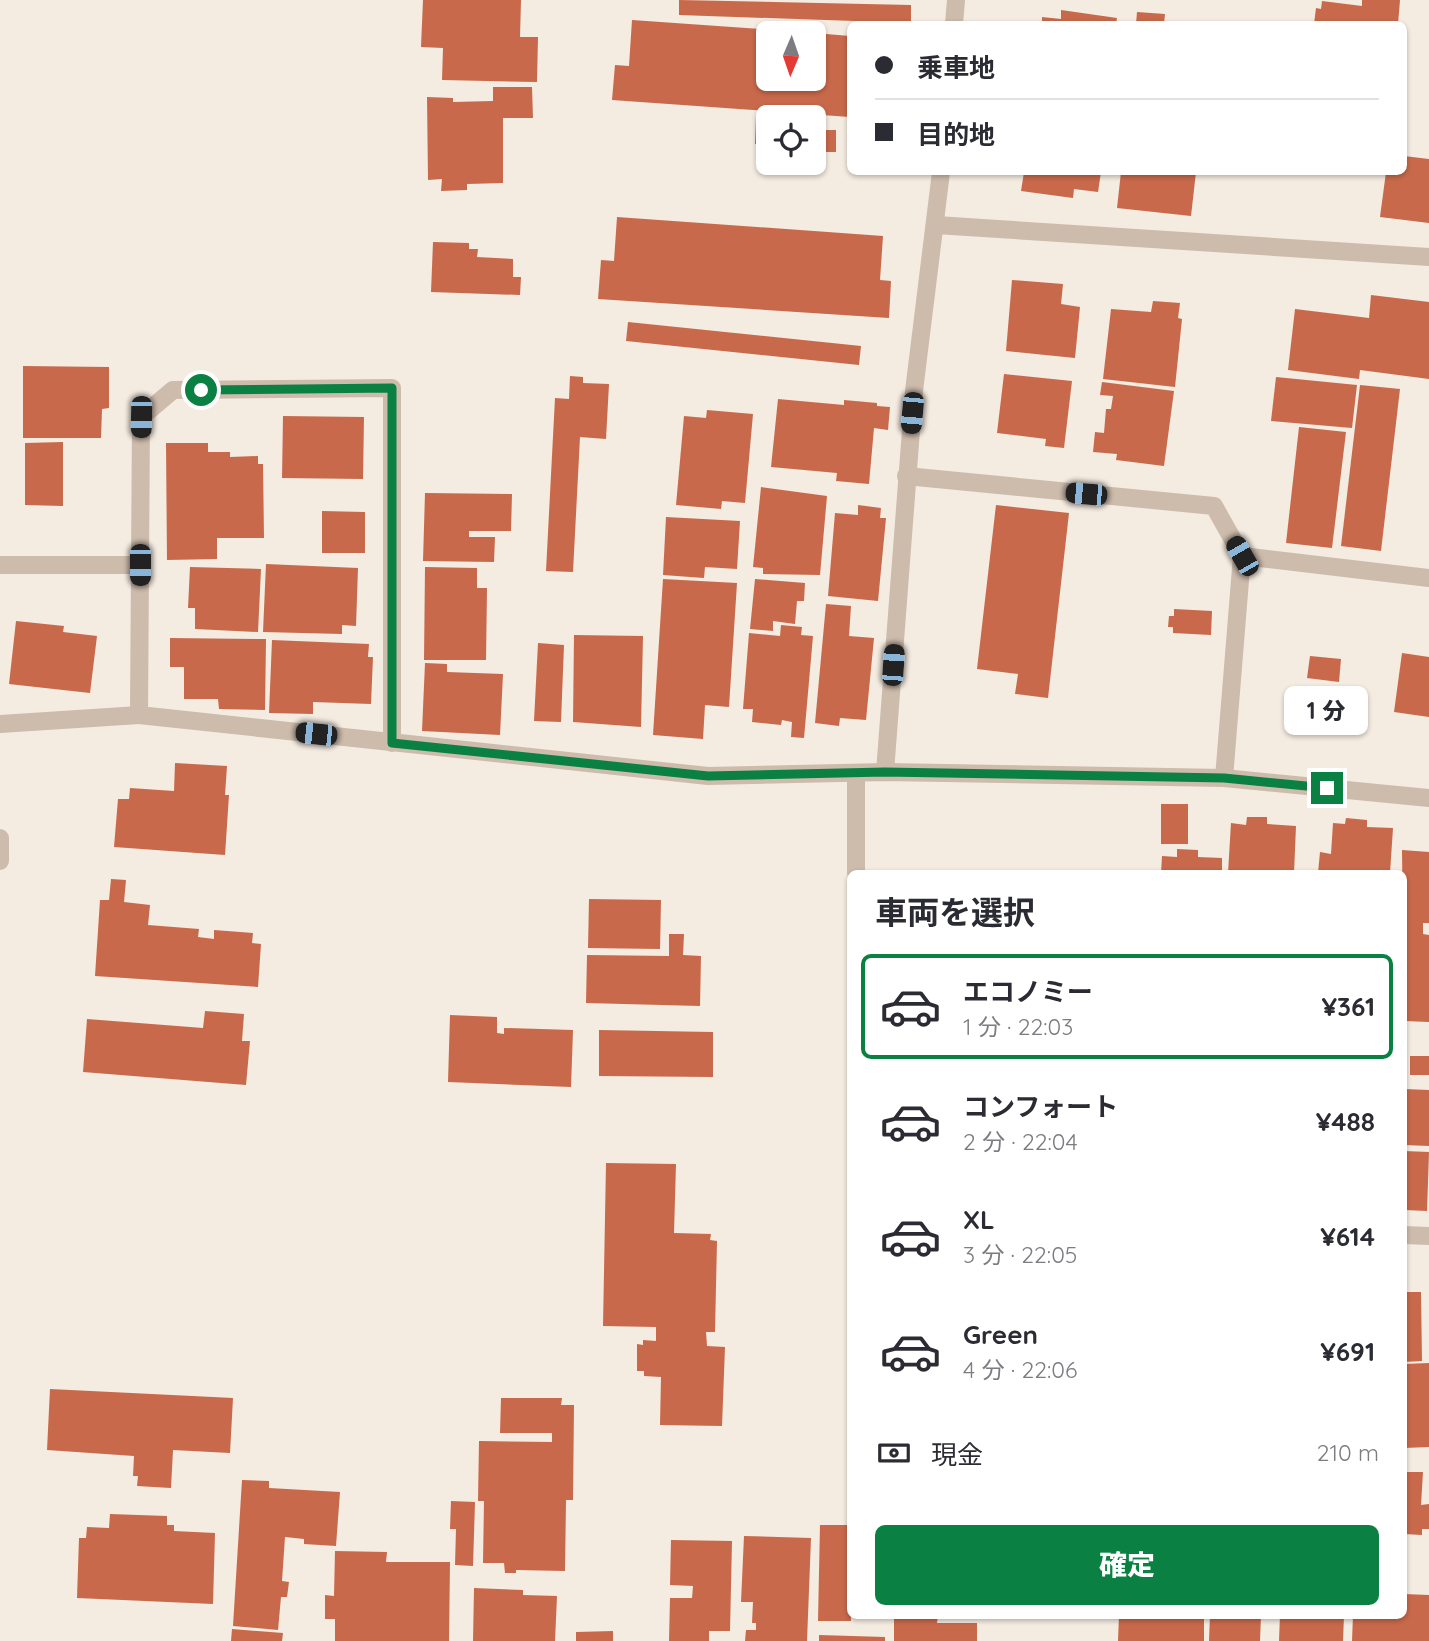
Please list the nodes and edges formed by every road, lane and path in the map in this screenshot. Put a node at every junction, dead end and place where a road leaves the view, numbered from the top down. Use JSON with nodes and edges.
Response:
{"nodes":[{"id":1,"x":956,"y":0,"type":"edge"},
{"id":2,"x":954,"y":21,"type":"edge"},
{"id":3,"x":941,"y":175,"type":"edge"},
{"id":4,"x":936,"y":225,"type":"junction"},
{"id":5,"x":1429,"y":257,"type":"edge"},
{"id":6,"x":906,"y":476,"type":"junction"},
{"id":7,"x":1242,"y":556,"type":"junction"},
{"id":8,"x":0,"y":565,"type":"edge"},
{"id":9,"x":140,"y":565,"type":"junction"},
{"id":10,"x":1429,"y":578,"type":"edge"},
{"id":11,"x":138,"y":715,"type":"junction"},
{"id":12,"x":0,"y":724,"type":"edge"},
{"id":13,"x":392,"y":743,"type":"junction"},
{"id":14,"x":885,"y":772,"type":"junction"},
{"id":15,"x":856,"y":773,"type":"junction"},
{"id":16,"x":1224,"y":778,"type":"junction"},
{"id":17,"x":1429,"y":798,"type":"edge"},
{"id":18,"x":0,"y":838,"type":"edge"},
{"id":19,"x":0,"y":861,"type":"edge"},
{"id":20,"x":856,"y":870,"type":"edge"},
{"id":21,"x":1407,"y":1236,"type":"edge"},
{"id":22,"x":1429,"y":1236,"type":"edge"}],
"edges":[{"from":1,"to":2,"type":"street"},
{"from":3,"to":4,"type":"street"},
{"from":4,"to":5,"type":"street"},
{"from":4,"to":6,"type":"street"},
{"from":6,"to":7,"type":"street"},
{"from":6,"to":14,"type":"street"},
{"from":7,"to":10,"type":"street"},
{"from":7,"to":16,"type":"street"},
{"from":8,"to":9,"type":"street"},
{"from":9,"to":11,"type":"street"},
{"from":9,"to":13,"type":"street"},
{"from":11,"to":12,"type":"street"},
{"from":11,"to":13,"type":"street"},
{"from":13,"to":15,"type":"street"},
{"from":14,"to":15,"type":"street"},
{"from":14,"to":16,"type":"street"},
{"from":15,"to":20,"type":"street"},
{"from":16,"to":17,"type":"street"},
{"from":18,"to":19,"type":"street"},
{"from":21,"to":22,"type":"street"}]}
